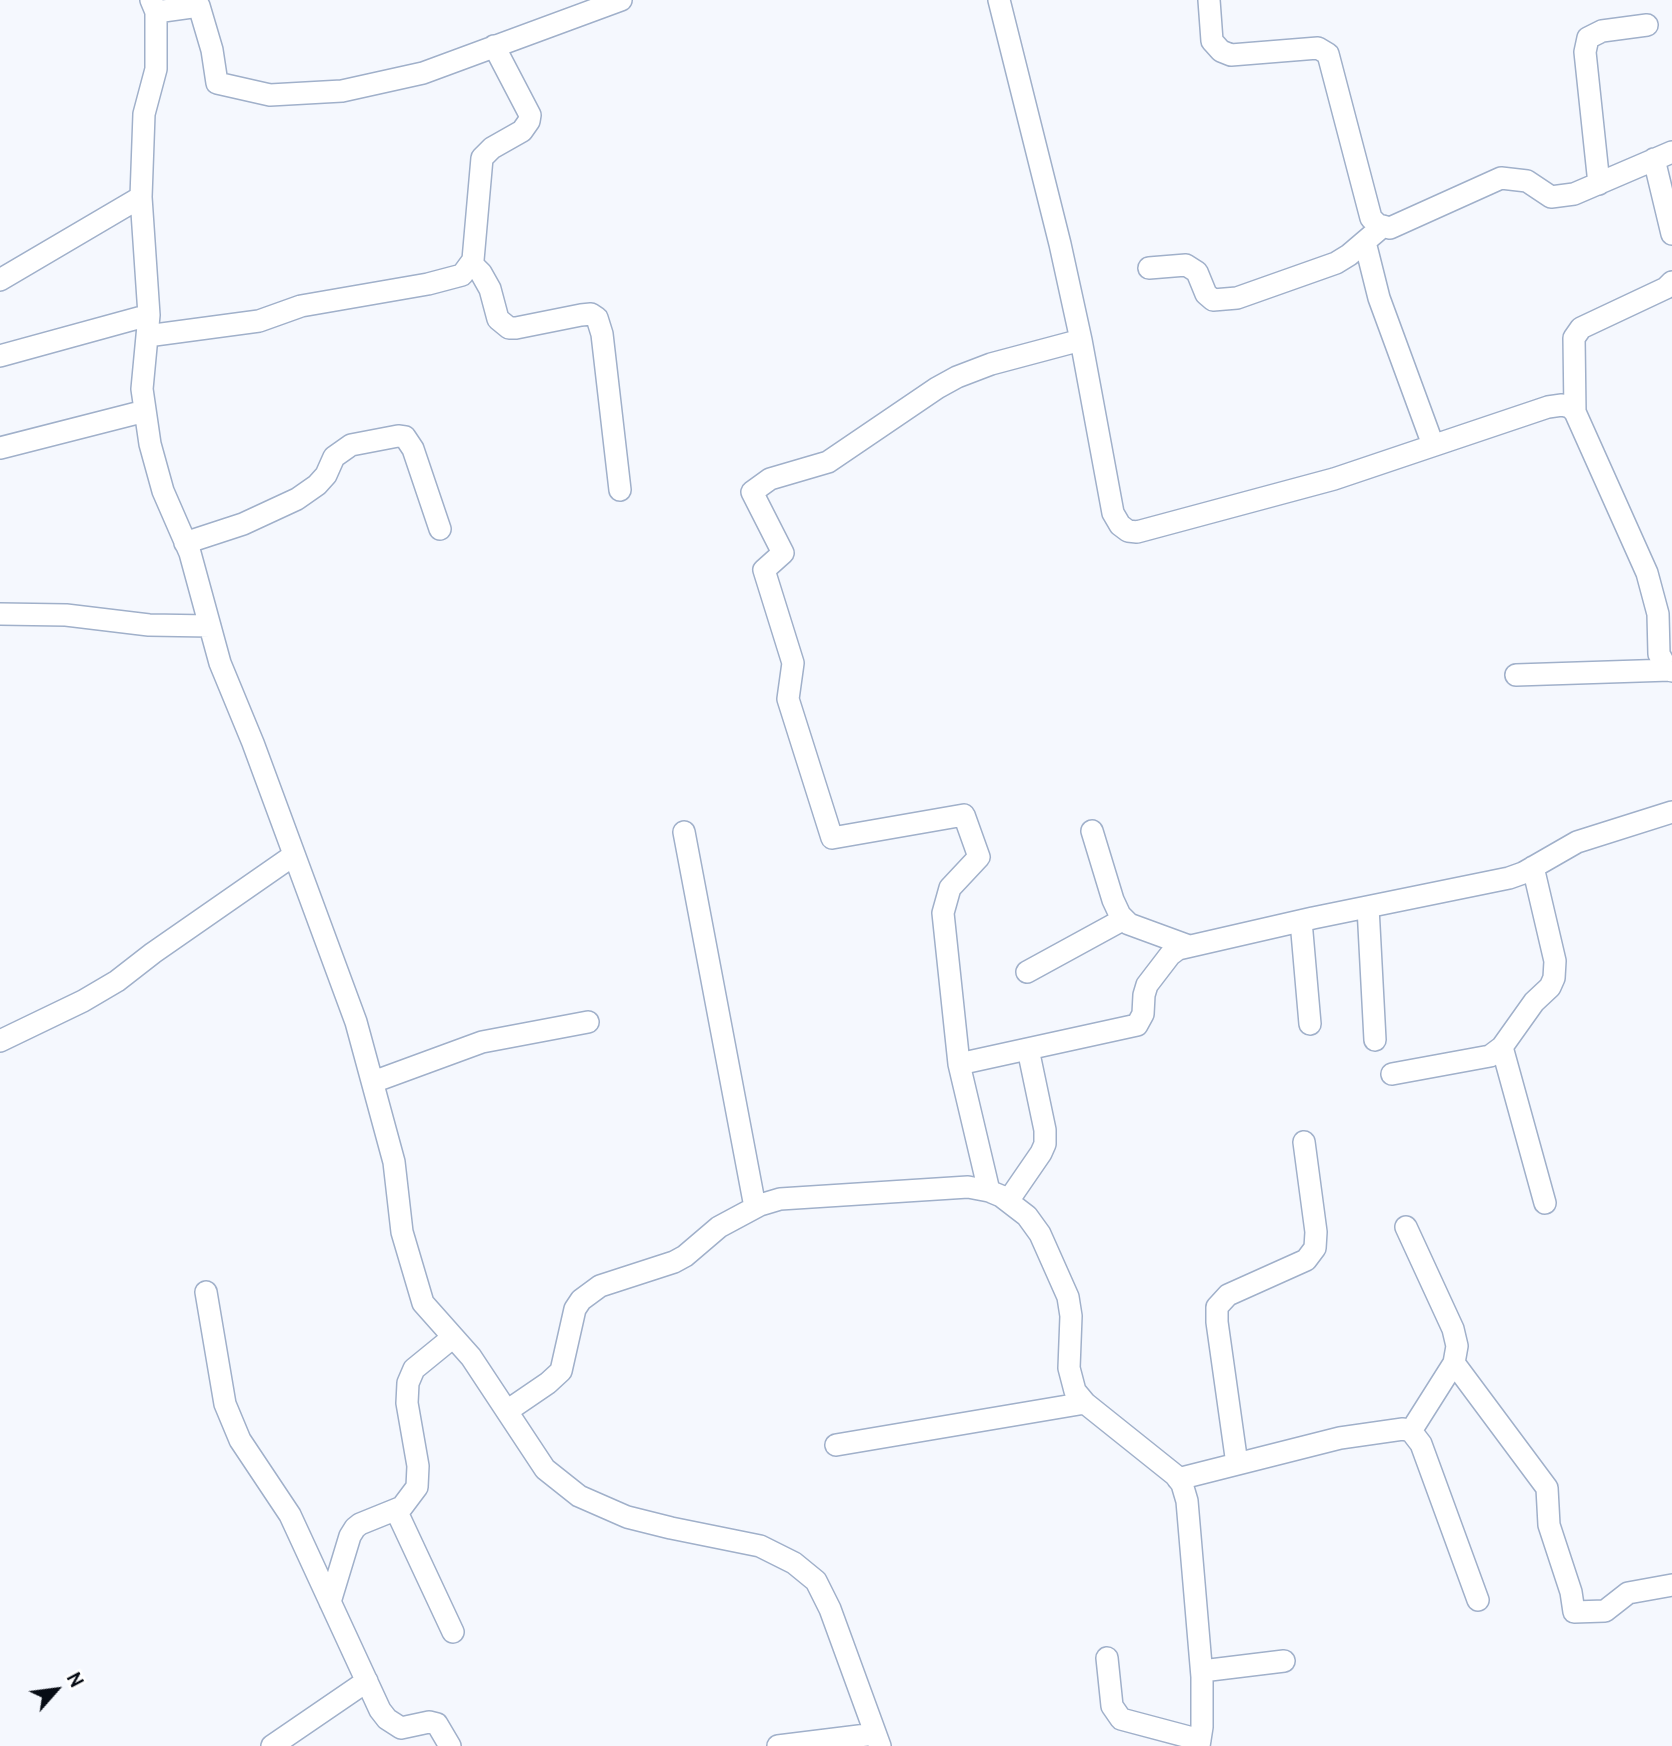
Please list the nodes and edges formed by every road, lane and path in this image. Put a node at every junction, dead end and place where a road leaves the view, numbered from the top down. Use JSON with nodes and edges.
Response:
{"nodes":[{"id":1,"x":621,"y":0,"type":"edge"},
{"id":2,"x":999,"y":0,"type":"edge"},
{"id":3,"x":1209,"y":0,"type":"edge"},
{"id":4,"x":153,"y":6,"type":"edge"},
{"id":5,"x":1647,"y":25,"type":"dead end"},
{"id":6,"x":494,"y":46,"type":"junction"},
{"id":7,"x":1663,"y":155,"type":"edge"},
{"id":8,"x":1598,"y":184,"type":"junction"},
{"id":9,"x":141,"y":197,"type":"junction"},
{"id":10,"x":1383,"y":226,"type":"junction"},
{"id":11,"x":1672,"y":234,"type":"edge"},
{"id":12,"x":1365,"y":242,"type":"junction"},
{"id":13,"x":471,"y":263,"type":"junction"},
{"id":14,"x":1149,"y":268,"type":"dead end"},
{"id":15,"x":0,"y":279,"type":"edge"},
{"id":16,"x":1672,"y":282,"type":"edge"},
{"id":17,"x":148,"y":325,"type":"junction"},
{"id":18,"x":1081,"y":340,"type":"junction"},
{"id":19,"x":0,"y":356,"type":"edge"},
{"id":20,"x":145,"y":411,"type":"junction"},
{"id":21,"x":1576,"y":412,"type":"junction"},
{"id":22,"x":1433,"y":445,"type":"junction"},
{"id":23,"x":0,"y":448,"type":"edge"},
{"id":24,"x":620,"y":489,"type":"dead end"},
{"id":25,"x":439,"y":529,"type":"dead end"},
{"id":26,"x":185,"y":542,"type":"junction"},
{"id":27,"x":0,"y":614,"type":"edge"},
{"id":28,"x":210,"y":626,"type":"junction"},
{"id":29,"x":1671,"y":670,"type":"edge"},
{"id":30,"x":1516,"y":675,"type":"dead end"},
{"id":31,"x":1672,"y":811,"type":"edge"},
{"id":32,"x":1092,"y":831,"type":"dead end"},
{"id":33,"x":684,"y":832,"type":"dead end"},
{"id":34,"x":294,"y":855,"type":"junction"},
{"id":35,"x":1533,"y":867,"type":"junction"},
{"id":36,"x":1368,"y":907,"type":"junction"},
{"id":37,"x":1124,"y":919,"type":"junction"},
{"id":38,"x":1301,"y":921,"type":"junction"},
{"id":39,"x":1189,"y":946,"type":"junction"},
{"id":40,"x":1027,"y":972,"type":"dead end"},
{"id":41,"x":588,"y":1022,"type":"dead end"},
{"id":42,"x":1310,"y":1024,"type":"dead end"},
{"id":43,"x":1375,"y":1040,"type":"dead end"},
{"id":44,"x":0,"y":1041,"type":"edge"},
{"id":45,"x":1502,"y":1047,"type":"junction"},
{"id":46,"x":1028,"y":1049,"type":"junction"},
{"id":47,"x":959,"y":1064,"type":"junction"},
{"id":48,"x":1392,"y":1074,"type":"dead end"},
{"id":49,"x":373,"y":1082,"type":"junction"},
{"id":50,"x":1304,"y":1142,"type":"dead end"},
{"id":51,"x":989,"y":1191,"type":"junction"},
{"id":52,"x":1008,"y":1201,"type":"junction"},
{"id":53,"x":1545,"y":1203,"type":"dead end"},
{"id":54,"x":755,"y":1207,"type":"junction"},
{"id":55,"x":1406,"y":1227,"type":"dead end"},
{"id":56,"x":206,"y":1293,"type":"dead end"},
{"id":57,"x":452,"y":1338,"type":"junction"},
{"id":58,"x":1454,"y":1363,"type":"junction"},
{"id":59,"x":1086,"y":1402,"type":"junction"},
{"id":60,"x":508,"y":1411,"type":"junction"},
{"id":61,"x":1411,"y":1431,"type":"junction"},
{"id":62,"x":836,"y":1445,"type":"dead end"},
{"id":63,"x":1237,"y":1464,"type":"junction"},
{"id":64,"x":1178,"y":1479,"type":"junction"},
{"id":65,"x":396,"y":1510,"type":"junction"},
{"id":66,"x":1672,"y":1585,"type":"edge"},
{"id":67,"x":1478,"y":1600,"type":"dead end"},
{"id":68,"x":330,"y":1602,"type":"junction"},
{"id":69,"x":453,"y":1632,"type":"dead end"},
{"id":70,"x":1107,"y":1658,"type":"dead end"},
{"id":71,"x":1284,"y":1661,"type":"dead end"},
{"id":72,"x":1202,"y":1671,"type":"junction"},
{"id":73,"x":367,"y":1681,"type":"junction"},
{"id":74,"x":878,"y":1740,"type":"edge"},
{"id":75,"x":1199,"y":1743,"type":"edge"},
{"id":76,"x":271,"y":1746,"type":"edge"},
{"id":77,"x":450,"y":1746,"type":"edge"},
{"id":78,"x":778,"y":1746,"type":"edge"}],
"edges":[{"from":1,"to":6,"type":"street"},
{"from":2,"to":18,"type":"street"},
{"from":3,"to":10,"type":"street"},
{"from":4,"to":6,"type":"street"},
{"from":4,"to":9,"type":"street"},
{"from":5,"to":8,"type":"street"},
{"from":6,"to":13,"type":"street"},
{"from":7,"to":8,"type":"street"},
{"from":7,"to":11,"type":"street"},
{"from":8,"to":10,"type":"street"},
{"from":9,"to":15,"type":"street"},
{"from":9,"to":17,"type":"street"},
{"from":10,"to":12,"type":"street"},
{"from":12,"to":14,"type":"street"},
{"from":12,"to":22,"type":"street"},
{"from":13,"to":17,"type":"street"},
{"from":13,"to":24,"type":"street"},
{"from":16,"to":21,"type":"street"},
{"from":17,"to":19,"type":"street"},
{"from":17,"to":20,"type":"street"},
{"from":18,"to":22,"type":"street"},
{"from":18,"to":47,"type":"street"},
{"from":20,"to":23,"type":"street"},
{"from":20,"to":26,"type":"street"},
{"from":21,"to":22,"type":"street"},
{"from":21,"to":29,"type":"street"},
{"from":25,"to":26,"type":"street"},
{"from":26,"to":28,"type":"street"},
{"from":27,"to":28,"type":"street"},
{"from":28,"to":34,"type":"street"},
{"from":29,"to":30,"type":"street"},
{"from":31,"to":35,"type":"street"},
{"from":32,"to":37,"type":"street"},
{"from":33,"to":54,"type":"street"},
{"from":34,"to":44,"type":"street"},
{"from":34,"to":49,"type":"street"},
{"from":35,"to":36,"type":"street"},
{"from":35,"to":45,"type":"street"},
{"from":36,"to":38,"type":"street"},
{"from":36,"to":43,"type":"street"},
{"from":37,"to":39,"type":"street"},
{"from":37,"to":40,"type":"street"},
{"from":38,"to":39,"type":"street"},
{"from":38,"to":42,"type":"street"},
{"from":39,"to":46,"type":"street"},
{"from":41,"to":49,"type":"street"},
{"from":45,"to":48,"type":"street"},
{"from":45,"to":53,"type":"street"},
{"from":46,"to":47,"type":"street"},
{"from":46,"to":52,"type":"street"},
{"from":47,"to":51,"type":"street"},
{"from":49,"to":57,"type":"street"},
{"from":50,"to":63,"type":"street"},
{"from":51,"to":52,"type":"street"},
{"from":51,"to":54,"type":"street"},
{"from":52,"to":59,"type":"street"},
{"from":54,"to":60,"type":"street"},
{"from":55,"to":58,"type":"street"},
{"from":56,"to":68,"type":"street"},
{"from":57,"to":60,"type":"street"},
{"from":57,"to":65,"type":"street"},
{"from":58,"to":61,"type":"street"},
{"from":58,"to":66,"type":"street"},
{"from":59,"to":62,"type":"street"},
{"from":59,"to":64,"type":"street"},
{"from":60,"to":74,"type":"street"},
{"from":61,"to":63,"type":"street"},
{"from":61,"to":67,"type":"street"},
{"from":63,"to":64,"type":"street"},
{"from":64,"to":72,"type":"street"},
{"from":65,"to":68,"type":"street"},
{"from":65,"to":69,"type":"street"},
{"from":68,"to":73,"type":"street"},
{"from":70,"to":75,"type":"street"},
{"from":71,"to":72,"type":"street"},
{"from":72,"to":75,"type":"street"},
{"from":73,"to":76,"type":"street"},
{"from":73,"to":77,"type":"street"},
{"from":74,"to":78,"type":"street"}]}
